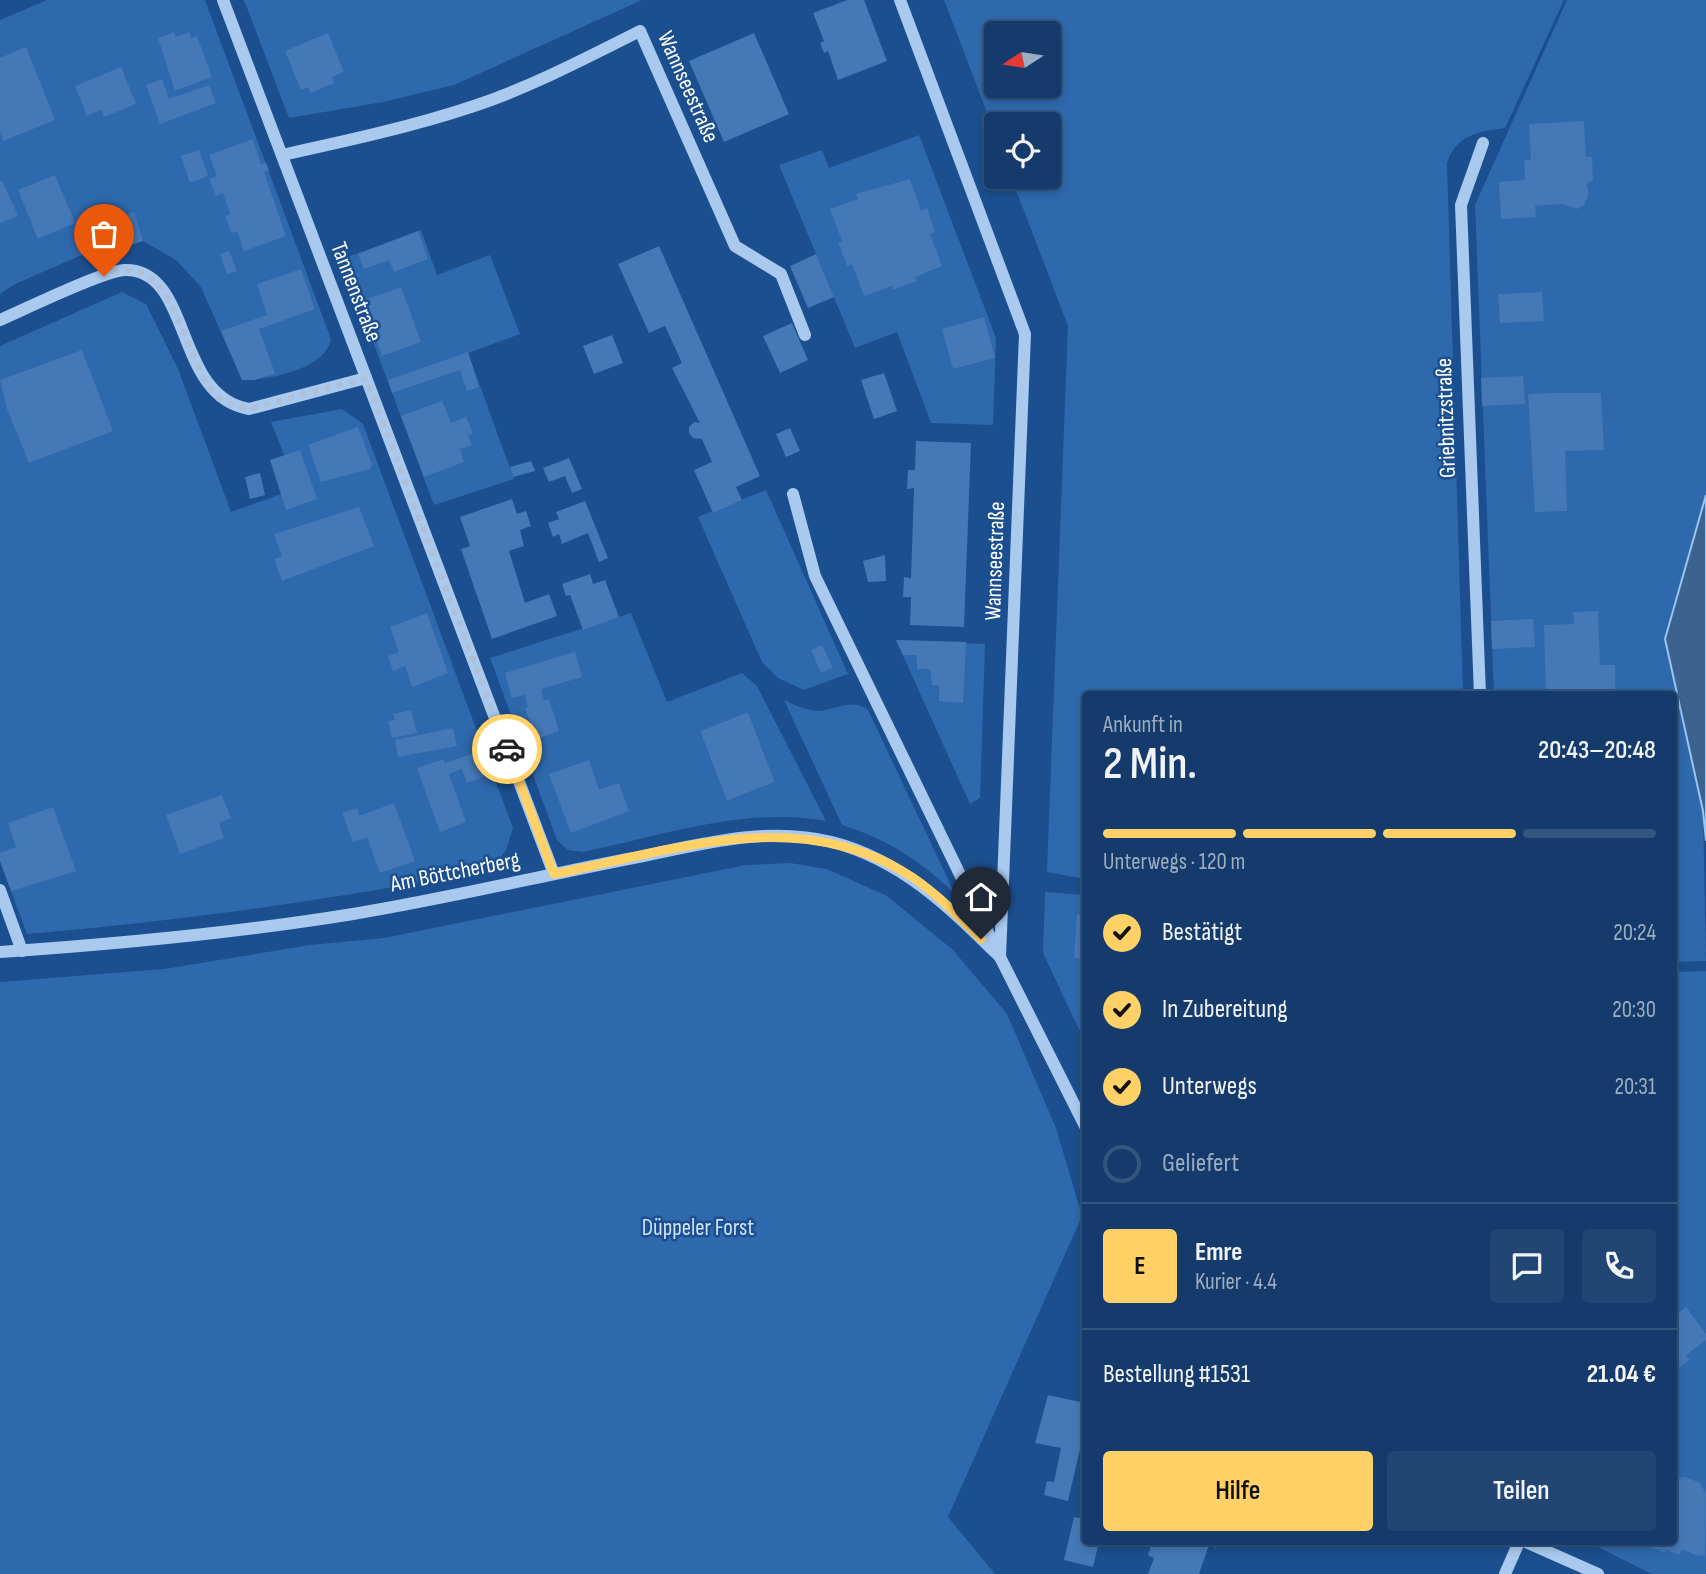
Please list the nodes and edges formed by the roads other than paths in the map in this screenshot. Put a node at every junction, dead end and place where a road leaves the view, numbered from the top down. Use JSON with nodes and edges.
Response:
{"nodes":[{"id":1,"x":223,"y":0,"type":"edge"},
{"id":2,"x":900,"y":0,"type":"edge"},
{"id":3,"x":1483,"y":143,"type":"dead end"},
{"id":4,"x":282,"y":155,"type":"junction"},
{"id":5,"x":0,"y":320,"type":"edge"},
{"id":6,"x":805,"y":335,"type":"dead end"},
{"id":7,"x":366,"y":378,"type":"junction"},
{"id":8,"x":793,"y":494,"type":"dead end"},
{"id":9,"x":1479,"y":691,"type":"edge"},
{"id":10,"x":554,"y":874,"type":"junction"},
{"id":11,"x":0,"y":890,"type":"edge"},
{"id":12,"x":22,"y":951,"type":"junction"},
{"id":13,"x":0,"y":953,"type":"edge"},
{"id":14,"x":1000,"y":957,"type":"junction"},
{"id":15,"x":1082,"y":1120,"type":"edge"},
{"id":16,"x":1518,"y":1545,"type":"edge"},
{"id":17,"x":1533,"y":1545,"type":"edge"},
{"id":18,"x":1505,"y":1574,"type":"edge"},
{"id":19,"x":1598,"y":1574,"type":"edge"}],
"edges":[{"from":1,"to":4,"type":"street","name":"Tannenstraße"},
{"from":2,"to":14,"type":"street","name":"Wannseestraße"},
{"from":3,"to":9,"type":"street","name":"Griebnitzstraße"},
{"from":4,"to":6,"type":"street","name":"Wannseestraße"},
{"from":4,"to":7,"type":"street","name":"Tannenstraße"},
{"from":5,"to":7,"type":"street"},
{"from":7,"to":10,"type":"street","name":"Tannenstraße"},
{"from":8,"to":14,"type":"street"},
{"from":10,"to":12,"type":"street","name":"Am Böttcherberg"},
{"from":10,"to":14,"type":"street","name":"Am Böttcherberg"},
{"from":11,"to":12,"type":"street"},
{"from":12,"to":13,"type":"street","name":"Am Böttcherberg"},
{"from":14,"to":15,"type":"street","name":"Wannseestraße"},
{"from":16,"to":18,"type":"street"},
{"from":17,"to":19,"type":"street"}]}
